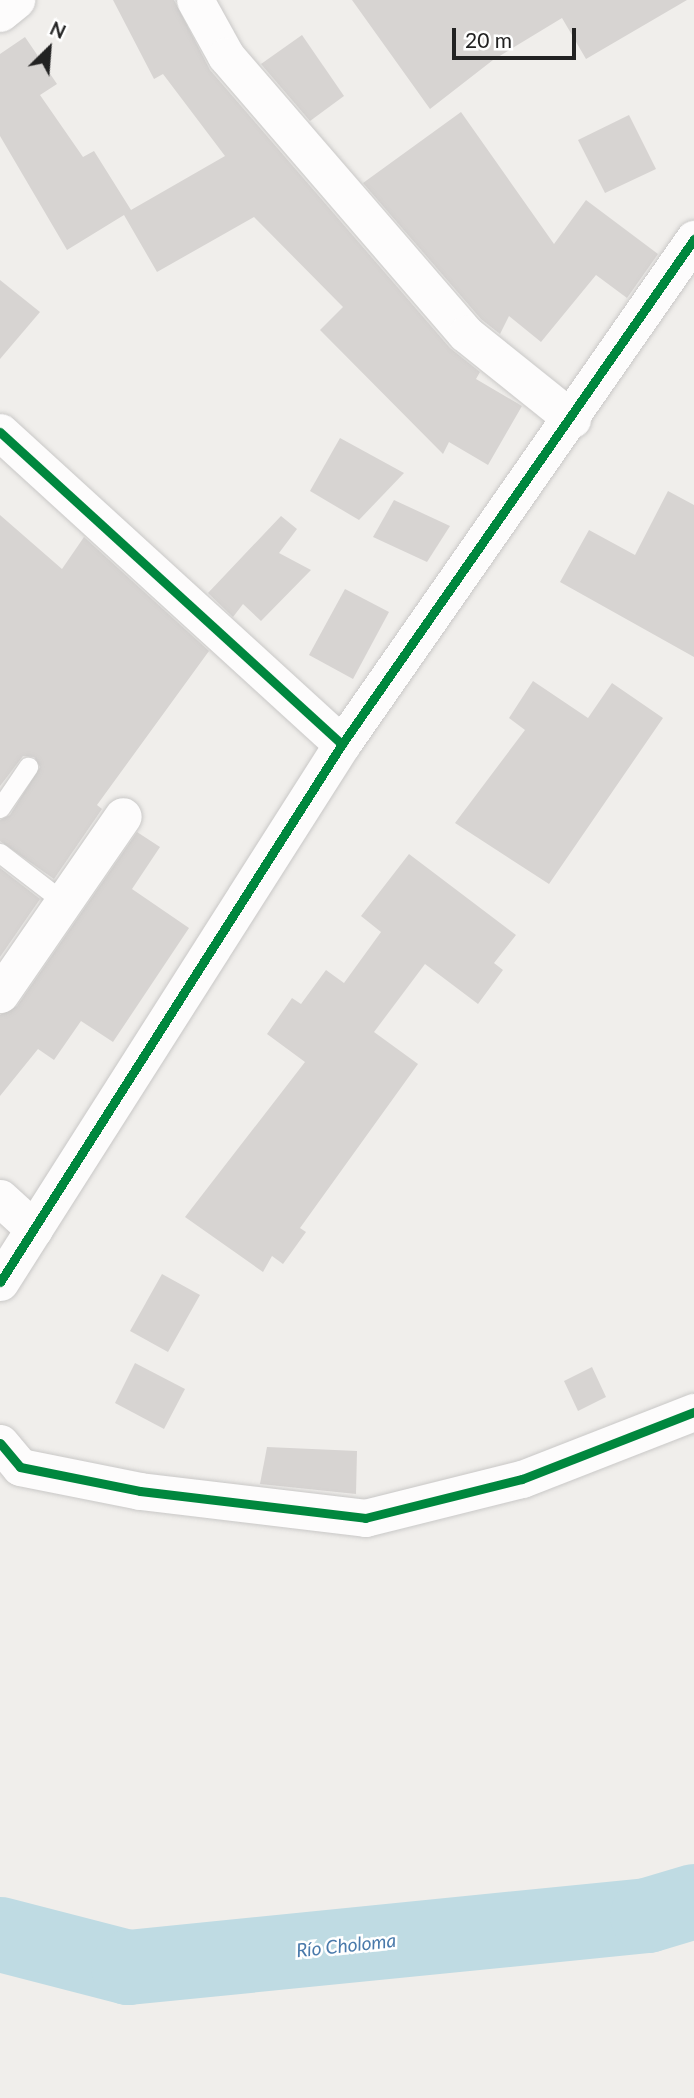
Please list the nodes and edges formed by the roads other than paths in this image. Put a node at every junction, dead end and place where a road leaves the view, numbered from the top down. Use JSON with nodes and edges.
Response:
{"nodes":[{"id":1,"x":16,"y":0,"type":"edge"},
{"id":2,"x":195,"y":0,"type":"edge"},
{"id":3,"x":0,"y":13,"type":"edge"},
{"id":4,"x":694,"y":239,"type":"edge"},
{"id":5,"x":572,"y":419,"type":"junction"},
{"id":6,"x":0,"y":432,"type":"edge"},
{"id":7,"x":342,"y":744,"type":"junction"},
{"id":8,"x":28,"y":767,"type":"dead end"},
{"id":9,"x":0,"y":808,"type":"edge"},
{"id":10,"x":123,"y":816,"type":"dead end"},
{"id":11,"x":0,"y":853,"type":"edge"},
{"id":12,"x":61,"y":900,"type":"junction"},
{"id":13,"x":0,"y":994,"type":"edge"},
{"id":14,"x":0,"y":1198,"type":"edge"},
{"id":15,"x":34,"y":1229,"type":"junction"},
{"id":16,"x":0,"y":1282,"type":"edge"},
{"id":17,"x":694,"y":1412,"type":"edge"},
{"id":18,"x":0,"y":1443,"type":"edge"}],
"edges":[{"from":1,"to":3,"type":"street"},
{"from":2,"to":5,"type":"street"},
{"from":4,"to":5,"type":"street"},
{"from":5,"to":7,"type":"street"},
{"from":6,"to":7,"type":"street"},
{"from":7,"to":15,"type":"street"},
{"from":8,"to":9,"type":"lane"},
{"from":10,"to":12,"type":"street"},
{"from":11,"to":12,"type":"lane"},
{"from":12,"to":13,"type":"street"},
{"from":14,"to":15,"type":"street"},
{"from":15,"to":16,"type":"street"},
{"from":17,"to":18,"type":"street"}]}
